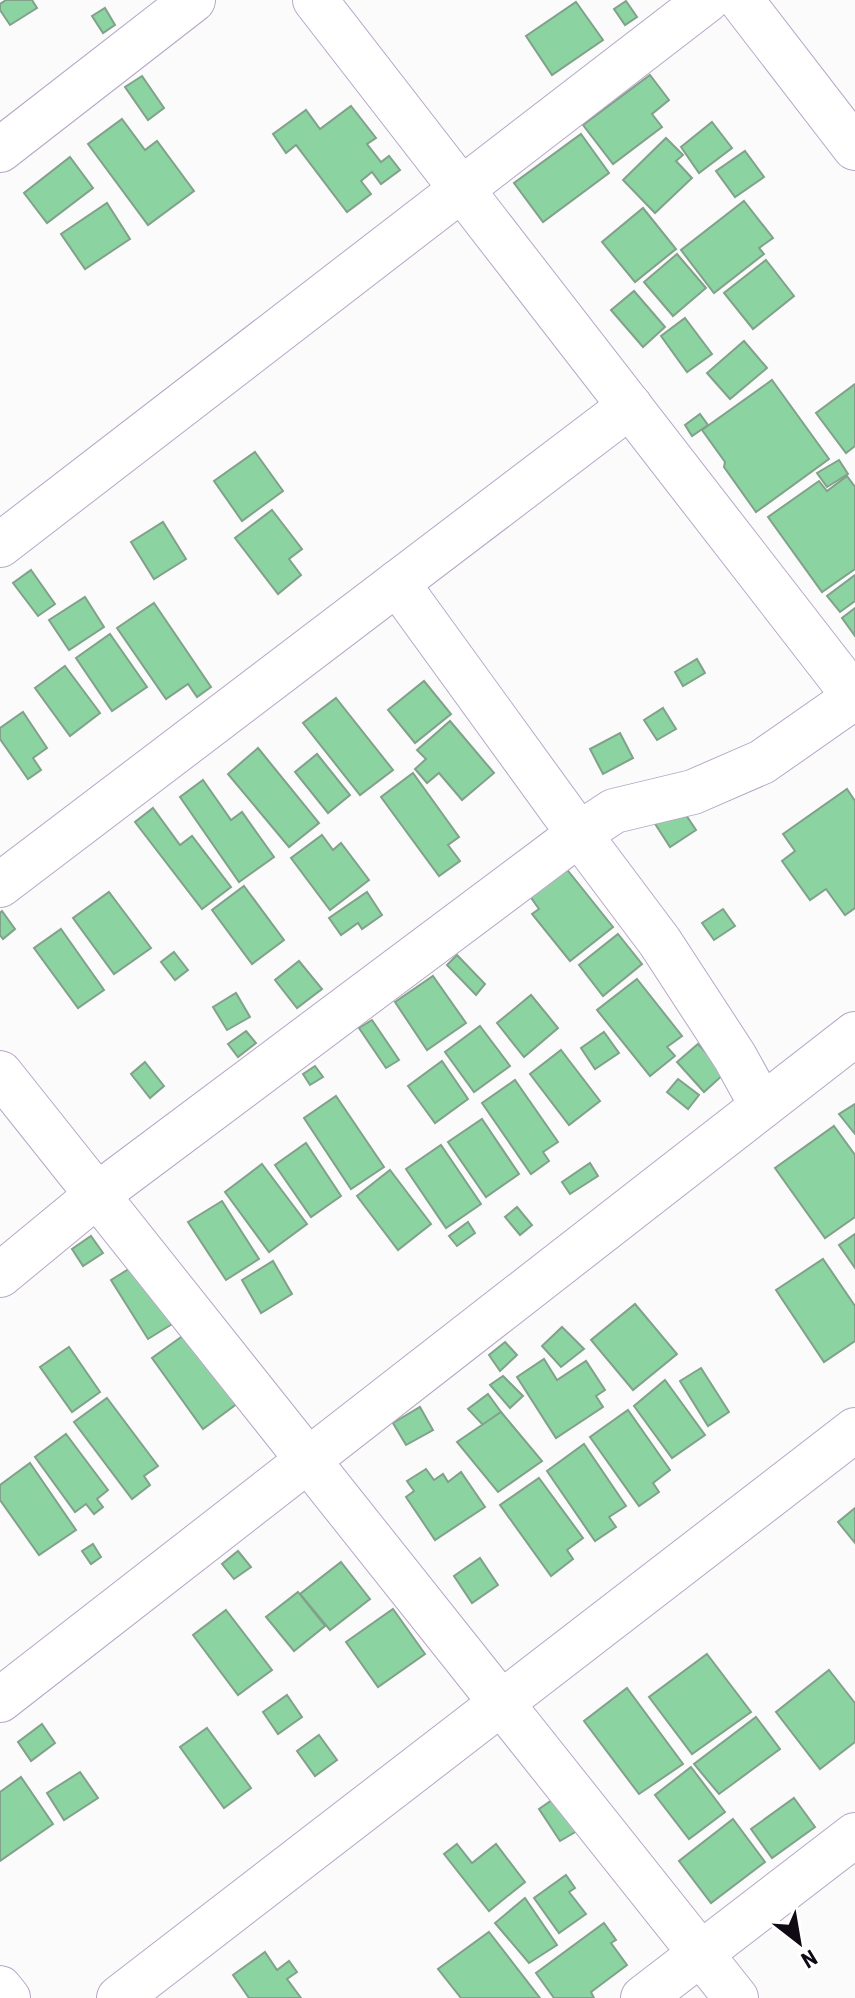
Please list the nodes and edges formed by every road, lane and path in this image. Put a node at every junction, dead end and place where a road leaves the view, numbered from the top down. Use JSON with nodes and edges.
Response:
{"nodes":[{"id":1,"x":193,"y":0,"type":"edge"},
{"id":2,"x":315,"y":0,"type":"edge"},
{"id":3,"x":707,"y":0,"type":"edge"},
{"id":4,"x":741,"y":0,"type":"edge"},
{"id":5,"x":855,"y":148,"type":"edge"},
{"id":6,"x":0,"y":150,"type":"edge"},
{"id":7,"x":462,"y":189,"type":"junction"},
{"id":8,"x":630,"y":406,"type":"junction"},
{"id":9,"x":0,"y":545,"type":"edge"},
{"id":10,"x":397,"y":583,"type":"junction"},
{"id":11,"x":855,"y":697,"type":"edge"},
{"id":12,"x":579,"y":834,"type":"junction"},
{"id":13,"x":0,"y":885,"type":"edge"},
{"id":14,"x":855,"y":1034,"type":"edge"},
{"id":15,"x":0,"y":1073,"type":"edge"},
{"id":16,"x":762,"y":1106,"type":"junction"},
{"id":17,"x":97,"y":1195,"type":"junction"},
{"id":18,"x":0,"y":1275,"type":"edge"},
{"id":19,"x":855,"y":1430,"type":"edge"},
{"id":20,"x":308,"y":1460,"type":"junction"},
{"id":21,"x":0,"y":1700,"type":"edge"},
{"id":22,"x":501,"y":1703,"type":"junction"},
{"id":23,"x":855,"y":1835,"type":"edge"},
{"id":24,"x":701,"y":1953,"type":"junction"},
{"id":25,"x":0,"y":1988,"type":"edge"},
{"id":26,"x":8,"y":1998,"type":"edge"},
{"id":27,"x":119,"y":1998,"type":"edge"},
{"id":28,"x":643,"y":1998,"type":"edge"},
{"id":29,"x":736,"y":1998,"type":"edge"}],
"edges":[{"from":1,"to":6,"type":"street"},
{"from":2,"to":7,"type":"street"},
{"from":3,"to":7,"type":"street"},
{"from":4,"to":5,"type":"street"},
{"from":7,"to":8,"type":"street"},
{"from":7,"to":9,"type":"street"},
{"from":8,"to":10,"type":"street"},
{"from":8,"to":11,"type":"street"},
{"from":10,"to":12,"type":"street"},
{"from":10,"to":13,"type":"street"},
{"from":11,"to":12,"type":"street"},
{"from":12,"to":16,"type":"street"},
{"from":12,"to":17,"type":"street"},
{"from":14,"to":16,"type":"street"},
{"from":15,"to":17,"type":"street"},
{"from":16,"to":20,"type":"street"},
{"from":17,"to":18,"type":"street"},
{"from":17,"to":20,"type":"street"},
{"from":19,"to":22,"type":"street"},
{"from":20,"to":21,"type":"street"},
{"from":20,"to":22,"type":"street"},
{"from":22,"to":24,"type":"street"},
{"from":22,"to":27,"type":"street"},
{"from":23,"to":24,"type":"street"},
{"from":24,"to":28,"type":"street"},
{"from":24,"to":29,"type":"street"},
{"from":25,"to":26,"type":"street"}]}
